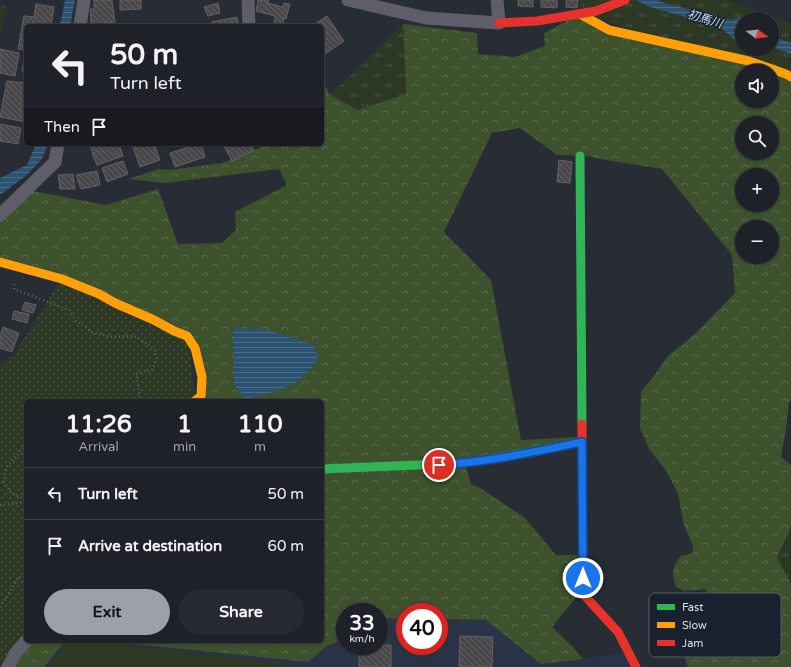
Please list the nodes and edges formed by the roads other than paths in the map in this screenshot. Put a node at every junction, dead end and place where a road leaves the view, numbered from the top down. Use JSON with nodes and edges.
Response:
{"nodes":[{"id":1,"x":84,"y":0,"type":"edge"},
{"id":2,"x":248,"y":0,"type":"edge"},
{"id":3,"x":348,"y":0,"type":"edge"},
{"id":4,"x":497,"y":0,"type":"edge"},
{"id":5,"x":625,"y":0,"type":"edge"},
{"id":6,"x":580,"y":14,"type":"junction"},
{"id":7,"x":499,"y":23,"type":"junction"},
{"id":8,"x":80,"y":24,"type":"edge"},
{"id":9,"x":249,"y":24,"type":"edge"},
{"id":10,"x":791,"y":77,"type":"edge"},
{"id":11,"x":58,"y":146,"type":"edge"},
{"id":12,"x":580,"y":156,"type":"dead end"},
{"id":13,"x":0,"y":215,"type":"edge"},
{"id":14,"x":0,"y":262,"type":"edge"},
{"id":15,"x":197,"y":399,"type":"edge"},
{"id":16,"x":582,"y":442,"type":"junction"},
{"id":17,"x":324,"y":469,"type":"edge"},
{"id":18,"x":24,"y":643,"type":"edge"},
{"id":19,"x":8,"y":667,"type":"edge"},
{"id":20,"x":636,"y":667,"type":"edge"}],
"edges":[{"from":1,"to":8,"type":"street"},
{"from":2,"to":9,"type":"street"},
{"from":3,"to":7,"type":"street"},
{"from":4,"to":7,"type":"street"},
{"from":5,"to":6,"type":"street"},
{"from":6,"to":7,"type":"street"},
{"from":6,"to":10,"type":"street"},
{"from":11,"to":13,"type":"street"},
{"from":12,"to":16,"type":"street"},
{"from":14,"to":15,"type":"street"},
{"from":16,"to":17,"type":"street"},
{"from":16,"to":20,"type":"street"},
{"from":18,"to":19,"type":"street"}]}
